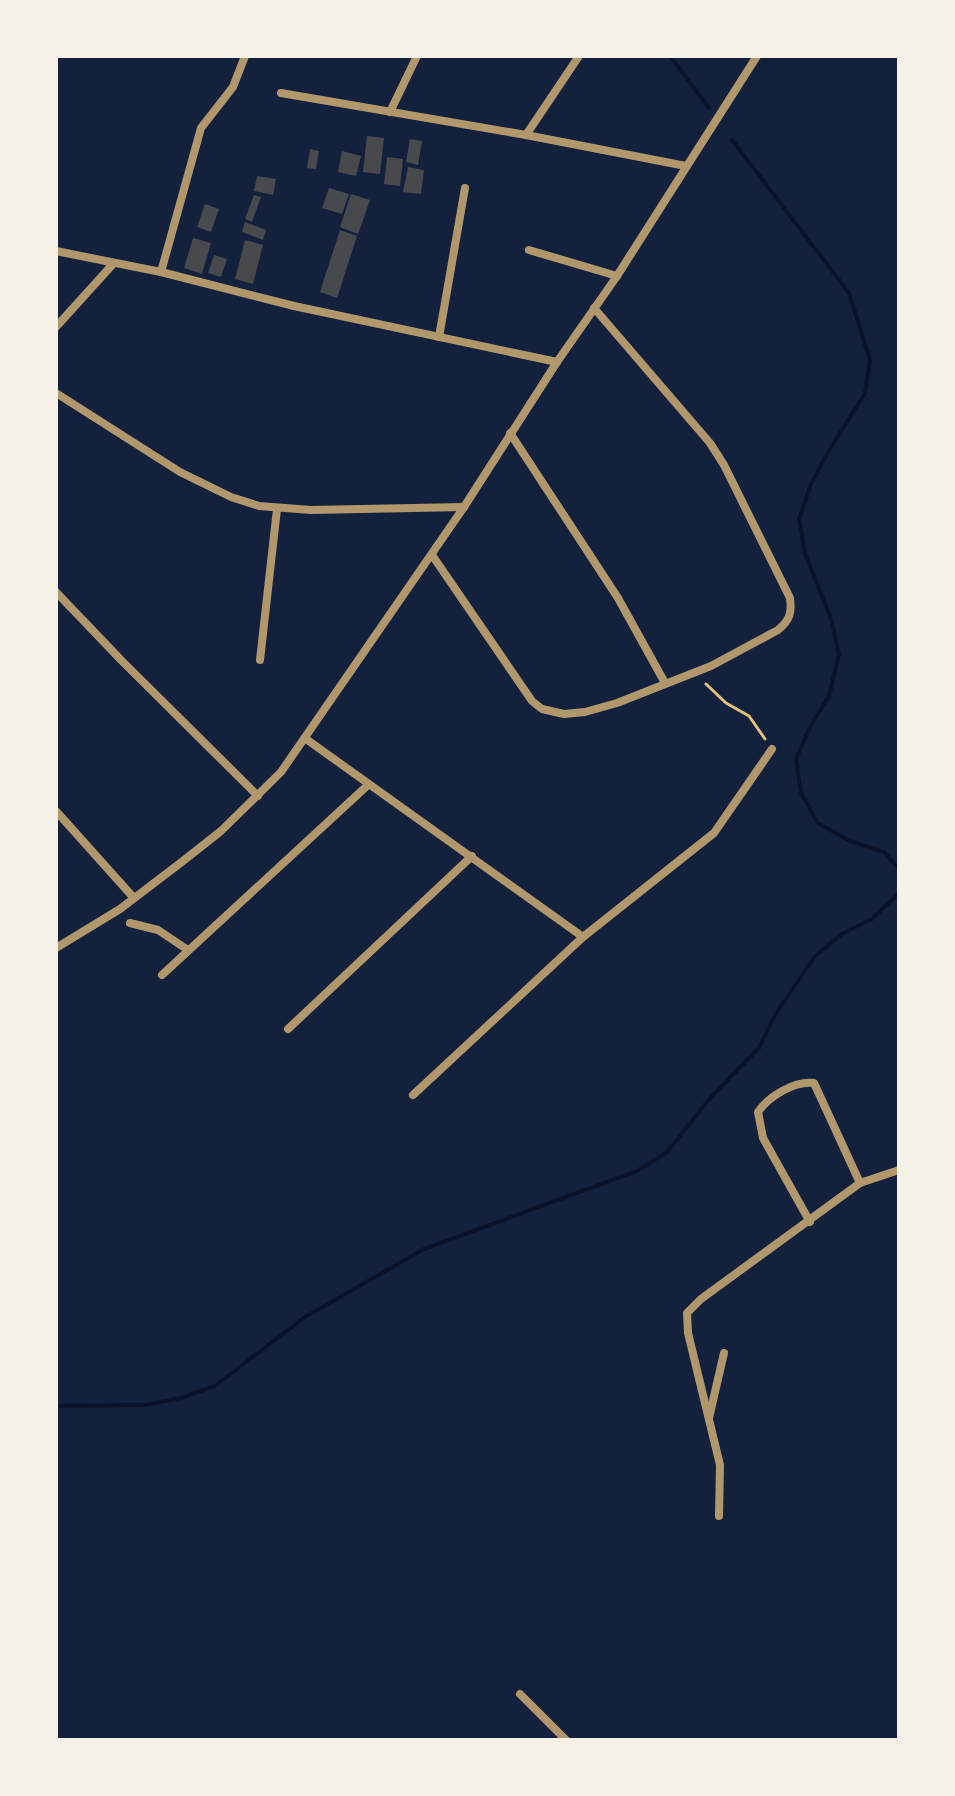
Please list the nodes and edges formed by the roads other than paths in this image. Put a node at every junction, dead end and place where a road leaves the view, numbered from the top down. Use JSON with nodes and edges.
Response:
{"nodes":[{"id":1,"x":245,"y":56,"type":"edge"},
{"id":2,"x":417,"y":56,"type":"edge"},
{"id":3,"x":579,"y":56,"type":"edge"},
{"id":4,"x":757,"y":56,"type":"edge"},
{"id":5,"x":281,"y":93,"type":"dead end"},
{"id":6,"x":390,"y":112,"type":"junction"},
{"id":7,"x":526,"y":135,"type":"junction"},
{"id":8,"x":686,"y":166,"type":"junction"},
{"id":9,"x":465,"y":188,"type":"dead end"},
{"id":10,"x":529,"y":250,"type":"dead end"},
{"id":11,"x":56,"y":251,"type":"edge"},
{"id":12,"x":113,"y":264,"type":"junction"},
{"id":13,"x":161,"y":272,"type":"junction"},
{"id":14,"x":617,"y":276,"type":"junction"},
{"id":15,"x":594,"y":308,"type":"junction"},
{"id":16,"x":56,"y":327,"type":"edge"},
{"id":17,"x":439,"y":337,"type":"junction"},
{"id":18,"x":557,"y":362,"type":"junction"},
{"id":19,"x":56,"y":393,"type":"edge"},
{"id":20,"x":510,"y":433,"type":"junction"},
{"id":21,"x":464,"y":507,"type":"junction"},
{"id":22,"x":277,"y":509,"type":"junction"},
{"id":23,"x":432,"y":555,"type":"junction"},
{"id":24,"x":56,"y":592,"type":"edge"},
{"id":25,"x":260,"y":660,"type":"dead end"},
{"id":26,"x":665,"y":683,"type":"junction"},
{"id":27,"x":306,"y":739,"type":"junction"},
{"id":28,"x":772,"y":749,"type":"road end"},
{"id":29,"x":368,"y":785,"type":"junction"},
{"id":30,"x":258,"y":796,"type":"junction"},
{"id":31,"x":56,"y":811,"type":"edge"},
{"id":32,"x":472,"y":856,"type":"junction"},
{"id":33,"x":133,"y":897,"type":"junction"},
{"id":34,"x":130,"y":923,"type":"dead end"},
{"id":35,"x":583,"y":937,"type":"junction"},
{"id":36,"x":56,"y":948,"type":"edge"},
{"id":37,"x":188,"y":950,"type":"junction"},
{"id":38,"x":162,"y":975,"type":"dead end"},
{"id":39,"x":288,"y":1029,"type":"dead end"},
{"id":40,"x":413,"y":1095,"type":"dead end"},
{"id":41,"x":899,"y":1170,"type":"edge"},
{"id":42,"x":860,"y":1183,"type":"junction"},
{"id":43,"x":810,"y":1222,"type":"junction"},
{"id":44,"x":724,"y":1353,"type":"dead end"},
{"id":45,"x":709,"y":1419,"type":"junction"},
{"id":46,"x":719,"y":1516,"type":"dead end"},
{"id":47,"x":520,"y":1694,"type":"dead end"},
{"id":48,"x":566,"y":1740,"type":"edge"}],
"edges":[{"from":1,"to":13,"type":"street"},
{"from":2,"to":6,"type":"street"},
{"from":3,"to":7,"type":"street"},
{"from":4,"to":8,"type":"street"},
{"from":5,"to":6,"type":"street"},
{"from":6,"to":7,"type":"street"},
{"from":7,"to":8,"type":"street"},
{"from":8,"to":14,"type":"street"},
{"from":9,"to":17,"type":"street"},
{"from":10,"to":14,"type":"street"},
{"from":11,"to":12,"type":"street"},
{"from":12,"to":13,"type":"street"},
{"from":12,"to":16,"type":"street"},
{"from":13,"to":17,"type":"street"},
{"from":14,"to":15,"type":"street"},
{"from":15,"to":18,"type":"street"},
{"from":15,"to":26,"type":"street"},
{"from":17,"to":18,"type":"street"},
{"from":18,"to":20,"type":"street"},
{"from":19,"to":22,"type":"street"},
{"from":20,"to":21,"type":"street"},
{"from":20,"to":26,"type":"street"},
{"from":21,"to":22,"type":"street"},
{"from":21,"to":23,"type":"street"},
{"from":22,"to":25,"type":"street"},
{"from":23,"to":26,"type":"street"},
{"from":23,"to":27,"type":"street"},
{"from":24,"to":30,"type":"street"},
{"from":27,"to":29,"type":"street"},
{"from":27,"to":30,"type":"street"},
{"from":28,"to":35,"type":"street"},
{"from":29,"to":32,"type":"street"},
{"from":29,"to":37,"type":"street"},
{"from":30,"to":33,"type":"street"},
{"from":31,"to":33,"type":"street"},
{"from":32,"to":35,"type":"street"},
{"from":32,"to":39,"type":"street"},
{"from":33,"to":36,"type":"street"},
{"from":34,"to":37,"type":"street"},
{"from":35,"to":40,"type":"street"},
{"from":37,"to":38,"type":"street"},
{"from":41,"to":42,"type":"street"},
{"from":42,"to":43,"type":"street"},
{"from":42,"to":43,"type":"street"},
{"from":43,"to":45,"type":"street"},
{"from":44,"to":45,"type":"street"},
{"from":45,"to":46,"type":"street"},
{"from":47,"to":48,"type":"street"}]}
